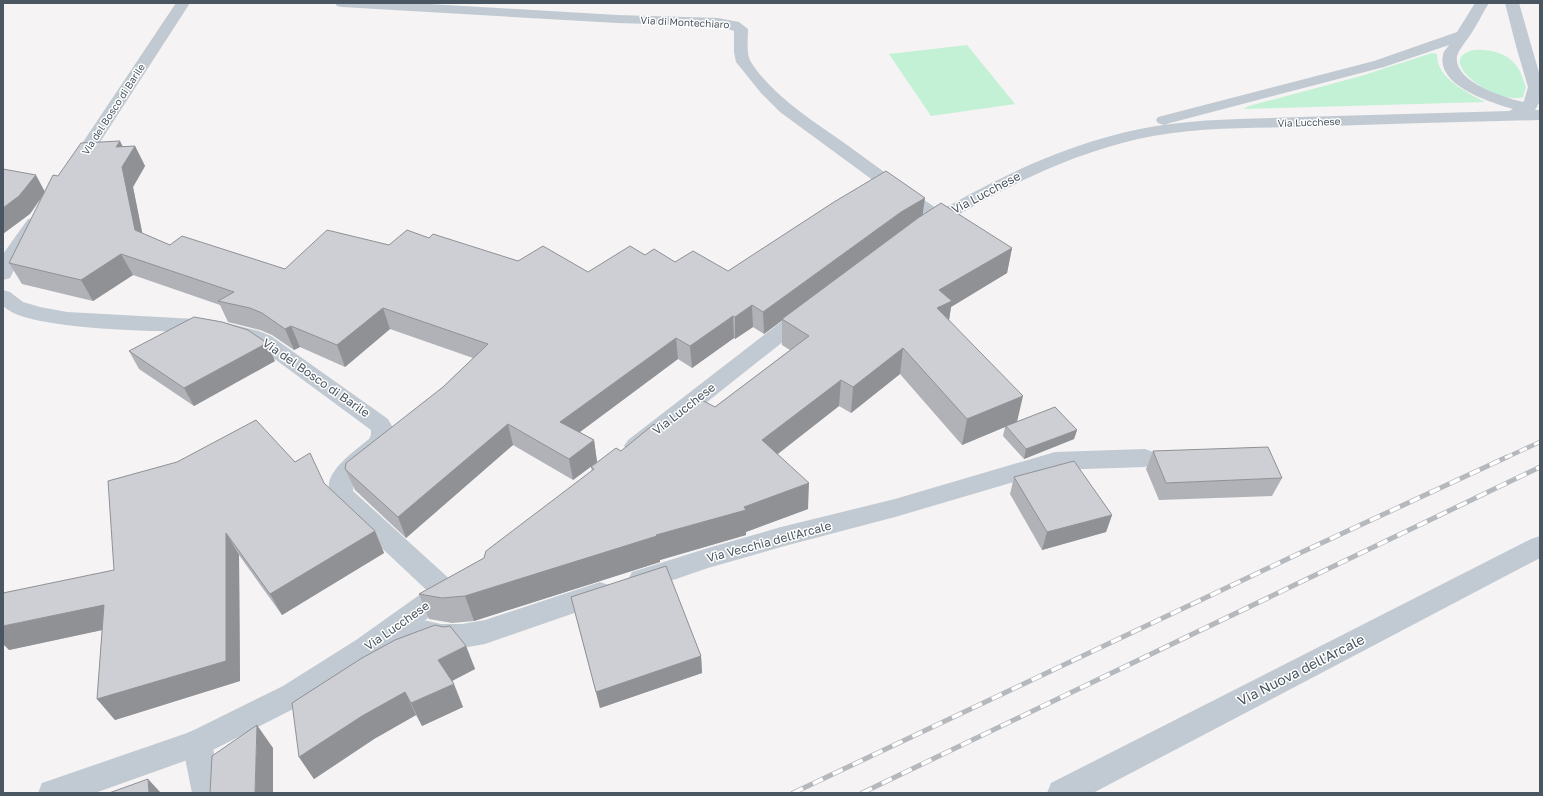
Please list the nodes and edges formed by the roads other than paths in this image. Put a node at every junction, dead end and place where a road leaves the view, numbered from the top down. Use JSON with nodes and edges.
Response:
{"nodes":[{"id":1,"x":183,"y":3,"type":"edge"},
{"id":2,"x":342,"y":3,"type":"edge"},
{"id":3,"x":1482,"y":3,"type":"edge"},
{"id":4,"x":1512,"y":3,"type":"edge"},
{"id":5,"x":1463,"y":35,"type":"junction"},
{"id":6,"x":1523,"y":46,"type":"junction"},
{"id":7,"x":1540,"y":57,"type":"edge"},
{"id":8,"x":1536,"y":111,"type":"edge"},
{"id":9,"x":1108,"y":142,"type":"junction"},
{"id":10,"x":68,"y":177,"type":"edge"},
{"id":11,"x":43,"y":211,"type":"edge"},
{"id":12,"x":939,"y":218,"type":"junction"},
{"id":13,"x":907,"y":238,"type":"edge"},
{"id":14,"x":3,"y":274,"type":"edge"},
{"id":15,"x":3,"y":296,"type":"edge"},
{"id":16,"x":824,"y":299,"type":"edge"},
{"id":17,"x":1145,"y":458,"type":"dead end"},
{"id":18,"x":618,"y":461,"type":"edge"},
{"id":19,"x":1540,"y":546,"type":"edge"},
{"id":20,"x":454,"y":585,"type":"joint"},
{"id":21,"x":397,"y":626,"type":"junction"},
{"id":22,"x":197,"y":743,"type":"junction"},
{"id":23,"x":53,"y":793,"type":"edge"},
{"id":24,"x":207,"y":793,"type":"edge"},
{"id":25,"x":1062,"y":793,"type":"edge"}],
"edges":[{"from":1,"to":10,"type":"street","name":"Via del Bosco di Barile"},
{"from":2,"to":12,"type":"street","name":"Via di Montechiaro"},
{"from":3,"to":5,"type":"street"},
{"from":4,"to":6,"type":"street"},
{"from":5,"to":8,"type":"street"},
{"from":5,"to":9,"type":"street","name":"Via Lucchese"},
{"from":6,"to":7,"type":"street"},
{"from":6,"to":8,"type":"street"},
{"from":8,"to":9,"type":"street","name":"Via Lucchese"},
{"from":9,"to":12,"type":"street","name":"Via Lucchese"},
{"from":11,"to":14,"type":"street"},
{"from":12,"to":13,"type":"street","name":"Via Lucchese"},
{"from":15,"to":20,"type":"street","name":"Via del Bosco di Barile"},
{"from":16,"to":18,"type":"street","name":"Via Lucchese"},
{"from":17,"to":21,"type":"street","name":"Via Vecchia dell'Arcale"},
{"from":19,"to":25,"type":"street","name":"Via Nuova dell'Arcale"},
{"from":20,"to":21,"type":"street","name":"Via Lucchese"},
{"from":21,"to":22,"type":"street","name":"Via Lucchese"},
{"from":22,"to":23,"type":"street","name":"Via Lucchese"},
{"from":22,"to":24,"type":"street"}]}
